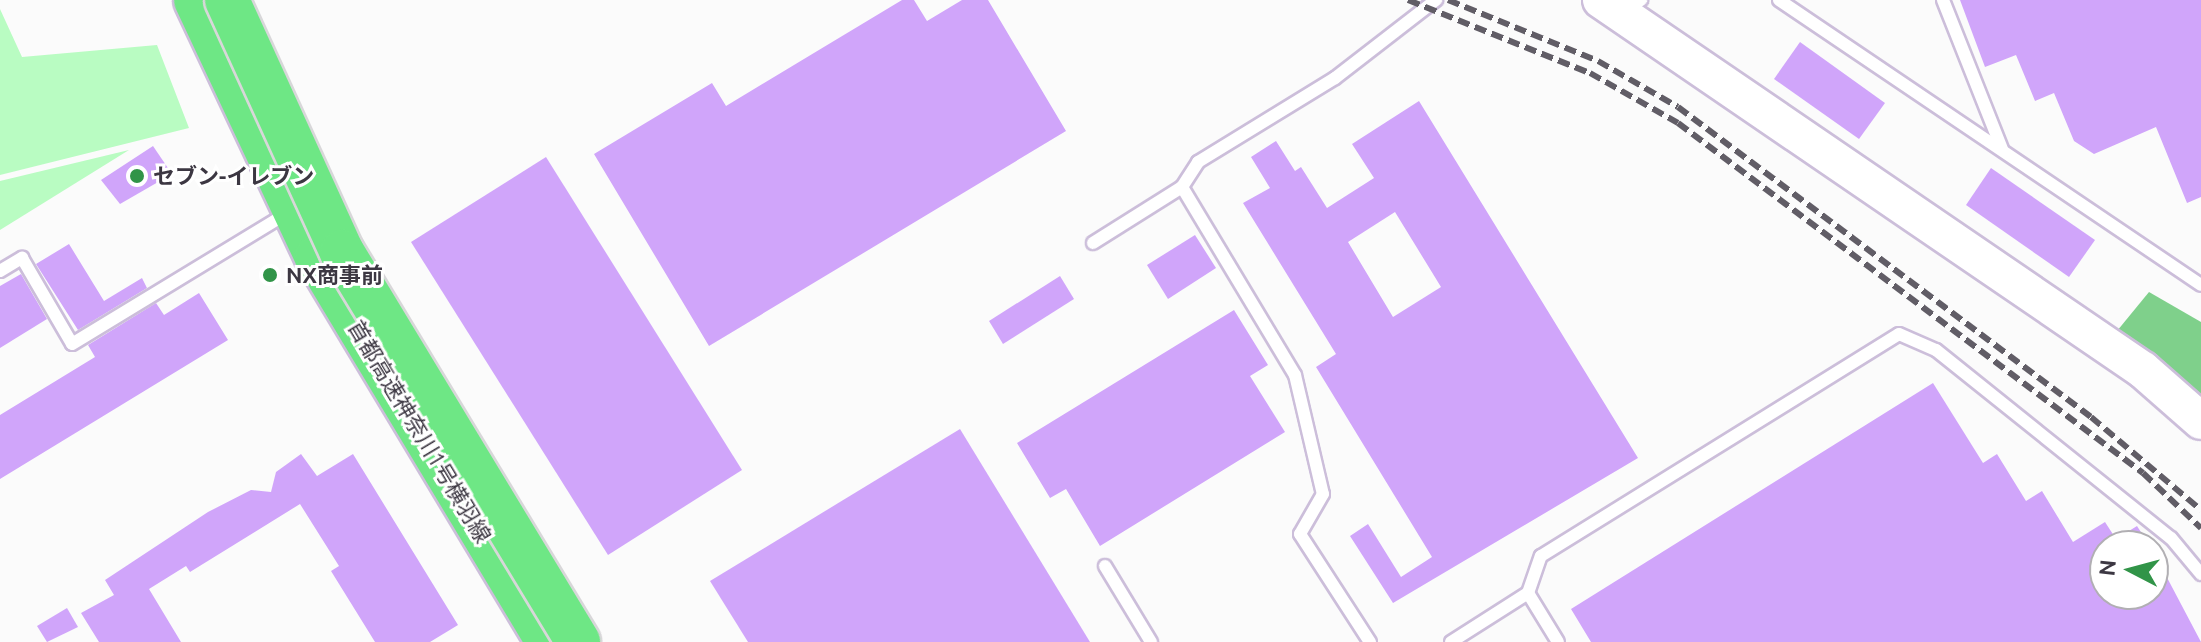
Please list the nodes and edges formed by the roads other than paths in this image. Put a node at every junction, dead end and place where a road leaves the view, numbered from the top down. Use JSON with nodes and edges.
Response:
{"nodes":[{"id":1,"x":196,"y":0,"type":"edge"},
{"id":2,"x":227,"y":0,"type":"edge"},
{"id":3,"x":1436,"y":0,"type":"edge"},
{"id":4,"x":1779,"y":0,"type":"edge"},
{"id":5,"x":1943,"y":0,"type":"edge"},
{"id":6,"x":1621,"y":4,"type":"edge"},
{"id":7,"x":2002,"y":151,"type":"junction"},
{"id":8,"x":1182,"y":187,"type":"junction"},
{"id":9,"x":290,"y":212,"type":"dead end"},
{"id":10,"x":1093,"y":243,"type":"dead end"},
{"id":11,"x":0,"y":271,"type":"edge"},
{"id":12,"x":2201,"y":285,"type":"edge"},
{"id":13,"x":2201,"y":421,"type":"edge"},
{"id":14,"x":1105,"y":566,"type":"dead end"},
{"id":15,"x":2201,"y":574,"type":"edge"},
{"id":16,"x":1528,"y":593,"type":"junction"},
{"id":17,"x":548,"y":642,"type":"edge"},
{"id":18,"x":578,"y":642,"type":"edge"},
{"id":19,"x":1151,"y":642,"type":"edge"},
{"id":20,"x":1370,"y":642,"type":"edge"},
{"id":21,"x":1451,"y":642,"type":"edge"},
{"id":22,"x":1558,"y":642,"type":"edge"}],
"edges":[{"from":1,"to":17,"type":"highway","name":"首都高速神奈川1号横羽線"},
{"from":2,"to":18,"type":"highway","name":"首都高速神奈川1号横羽線","bridge":true},
{"from":3,"to":8,"type":"lane"},
{"from":4,"to":7,"type":"lane"},
{"from":5,"to":7,"type":"lane"},
{"from":6,"to":13,"type":"street"},
{"from":7,"to":12,"type":"lane"},
{"from":8,"to":10,"type":"lane"},
{"from":8,"to":20,"type":"lane"},
{"from":9,"to":11,"type":"lane"},
{"from":14,"to":19,"type":"lane"},
{"from":15,"to":16,"type":"lane"},
{"from":16,"to":21,"type":"lane"},
{"from":16,"to":22,"type":"lane"}]}
